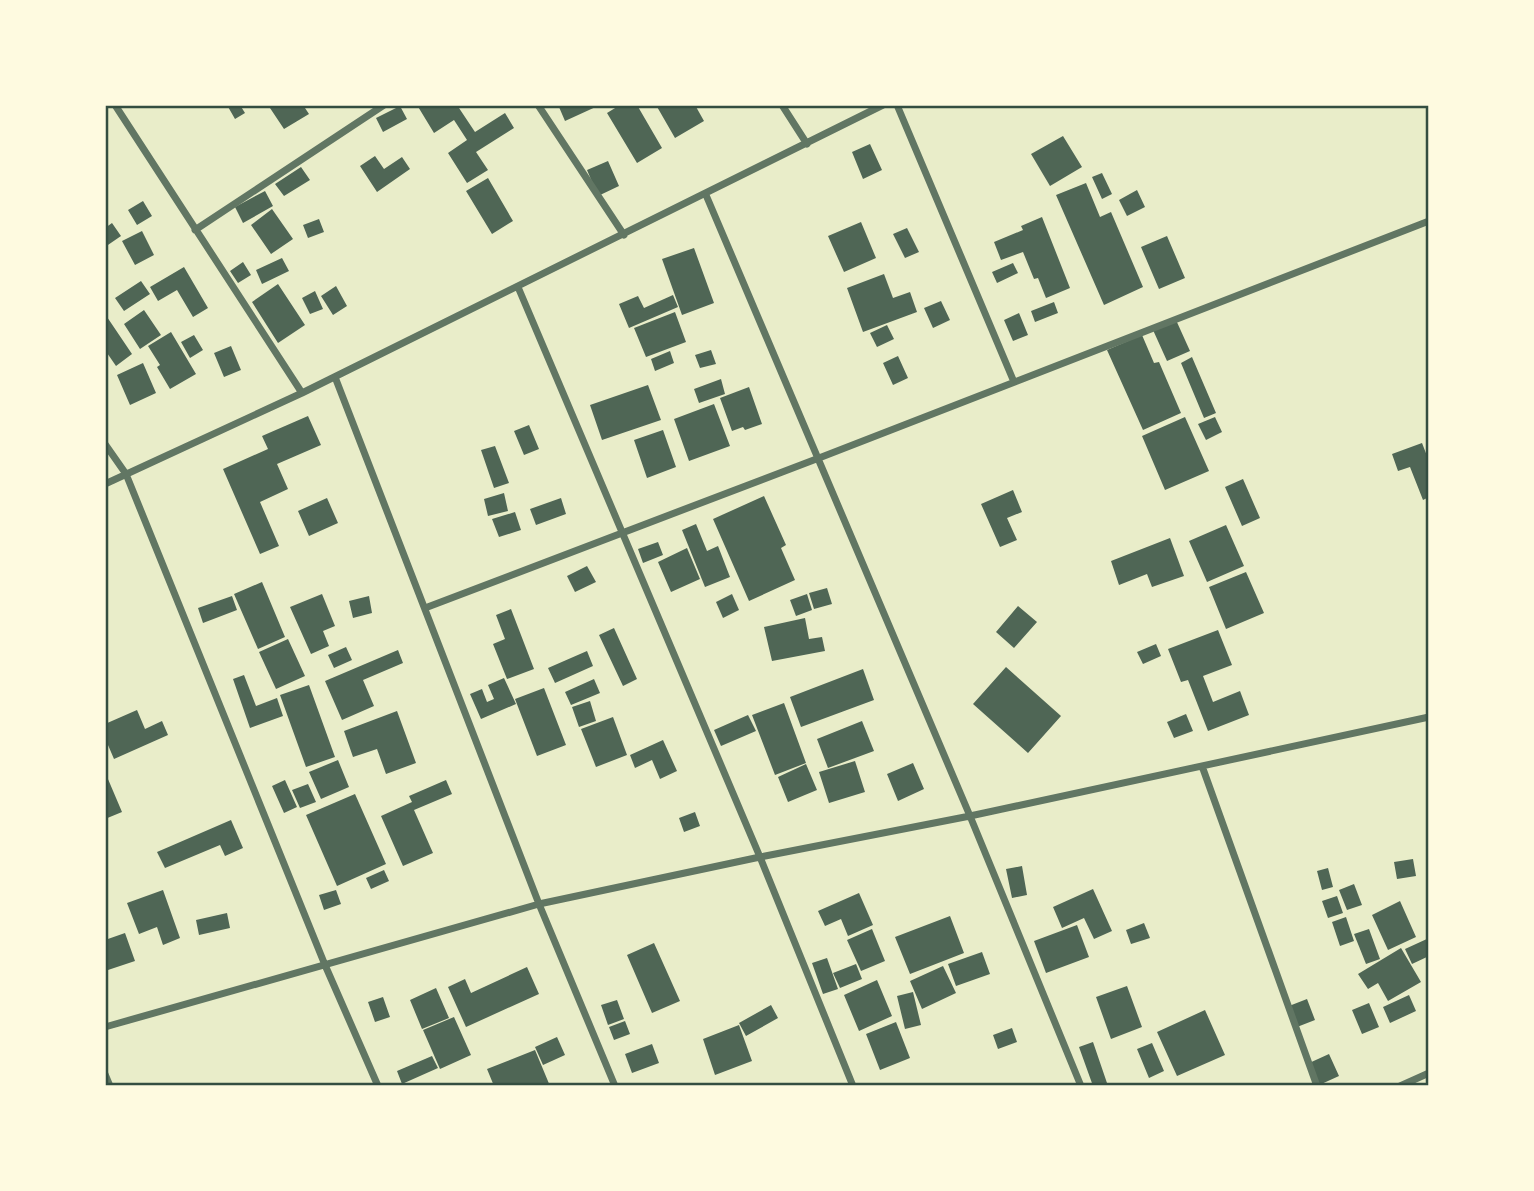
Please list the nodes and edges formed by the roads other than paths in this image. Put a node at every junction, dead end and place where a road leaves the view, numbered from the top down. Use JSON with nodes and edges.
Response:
{"nodes":[{"id":1,"x":115,"y":105,"type":"edge"},
{"id":2,"x":384,"y":105,"type":"edge"},
{"id":3,"x":538,"y":105,"type":"edge"},
{"id":4,"x":782,"y":105,"type":"edge"},
{"id":5,"x":883,"y":105,"type":"edge"},
{"id":6,"x":897,"y":105,"type":"edge"},
{"id":7,"x":807,"y":144,"type":"junction"},
{"id":8,"x":706,"y":195,"type":"junction"},
{"id":9,"x":1429,"y":221,"type":"edge"},
{"id":10,"x":195,"y":230,"type":"junction"},
{"id":11,"x":624,"y":235,"type":"junction"},
{"id":12,"x":518,"y":287,"type":"junction"},
{"id":13,"x":335,"y":377,"type":"junction"},
{"id":14,"x":1014,"y":382,"type":"junction"},
{"id":15,"x":302,"y":393,"type":"junction"},
{"id":16,"x":105,"y":444,"type":"edge"},
{"id":17,"x":820,"y":458,"type":"junction"},
{"id":18,"x":126,"y":474,"type":"junction"},
{"id":19,"x":105,"y":484,"type":"edge"},
{"id":20,"x":621,"y":534,"type":"junction"},
{"id":21,"x":425,"y":608,"type":"junction"},
{"id":22,"x":1429,"y":717,"type":"edge"},
{"id":23,"x":1202,"y":766,"type":"junction"},
{"id":24,"x":970,"y":816,"type":"junction"},
{"id":25,"x":760,"y":857,"type":"junction"},
{"id":26,"x":539,"y":904,"type":"junction"},
{"id":27,"x":325,"y":965,"type":"junction"},
{"id":28,"x":105,"y":1027,"type":"edge"},
{"id":29,"x":1429,"y":1073,"type":"edge"},
{"id":30,"x":105,"y":1074,"type":"edge"},
{"id":31,"x":110,"y":1086,"type":"edge"},
{"id":32,"x":378,"y":1086,"type":"edge"},
{"id":33,"x":615,"y":1086,"type":"edge"},
{"id":34,"x":853,"y":1086,"type":"edge"},
{"id":35,"x":1081,"y":1086,"type":"edge"},
{"id":36,"x":1317,"y":1086,"type":"edge"},
{"id":37,"x":1401,"y":1086,"type":"edge"}],
"edges":[{"from":1,"to":10,"type":"street"},
{"from":2,"to":10,"type":"street"},
{"from":3,"to":11,"type":"street"},
{"from":4,"to":7,"type":"street"},
{"from":5,"to":7,"type":"street"},
{"from":6,"to":14,"type":"street"},
{"from":7,"to":8,"type":"street"},
{"from":8,"to":11,"type":"street"},
{"from":8,"to":17,"type":"street"},
{"from":9,"to":14,"type":"street"},
{"from":10,"to":15,"type":"street"},
{"from":11,"to":12,"type":"street"},
{"from":12,"to":13,"type":"street"},
{"from":12,"to":20,"type":"street"},
{"from":13,"to":15,"type":"street"},
{"from":13,"to":21,"type":"street"},
{"from":14,"to":17,"type":"street"},
{"from":15,"to":18,"type":"street"},
{"from":16,"to":18,"type":"street"},
{"from":17,"to":20,"type":"street"},
{"from":17,"to":24,"type":"street"},
{"from":18,"to":19,"type":"street"},
{"from":18,"to":27,"type":"street"},
{"from":20,"to":21,"type":"street"},
{"from":20,"to":25,"type":"street"},
{"from":21,"to":26,"type":"street"},
{"from":22,"to":23,"type":"street"},
{"from":23,"to":24,"type":"street"},
{"from":23,"to":36,"type":"street"},
{"from":24,"to":25,"type":"street"},
{"from":24,"to":35,"type":"street"},
{"from":25,"to":26,"type":"street"},
{"from":25,"to":34,"type":"street"},
{"from":26,"to":27,"type":"street"},
{"from":26,"to":33,"type":"street"},
{"from":27,"to":28,"type":"street"},
{"from":27,"to":32,"type":"street"},
{"from":29,"to":37,"type":"street"},
{"from":30,"to":31,"type":"street"}]}
